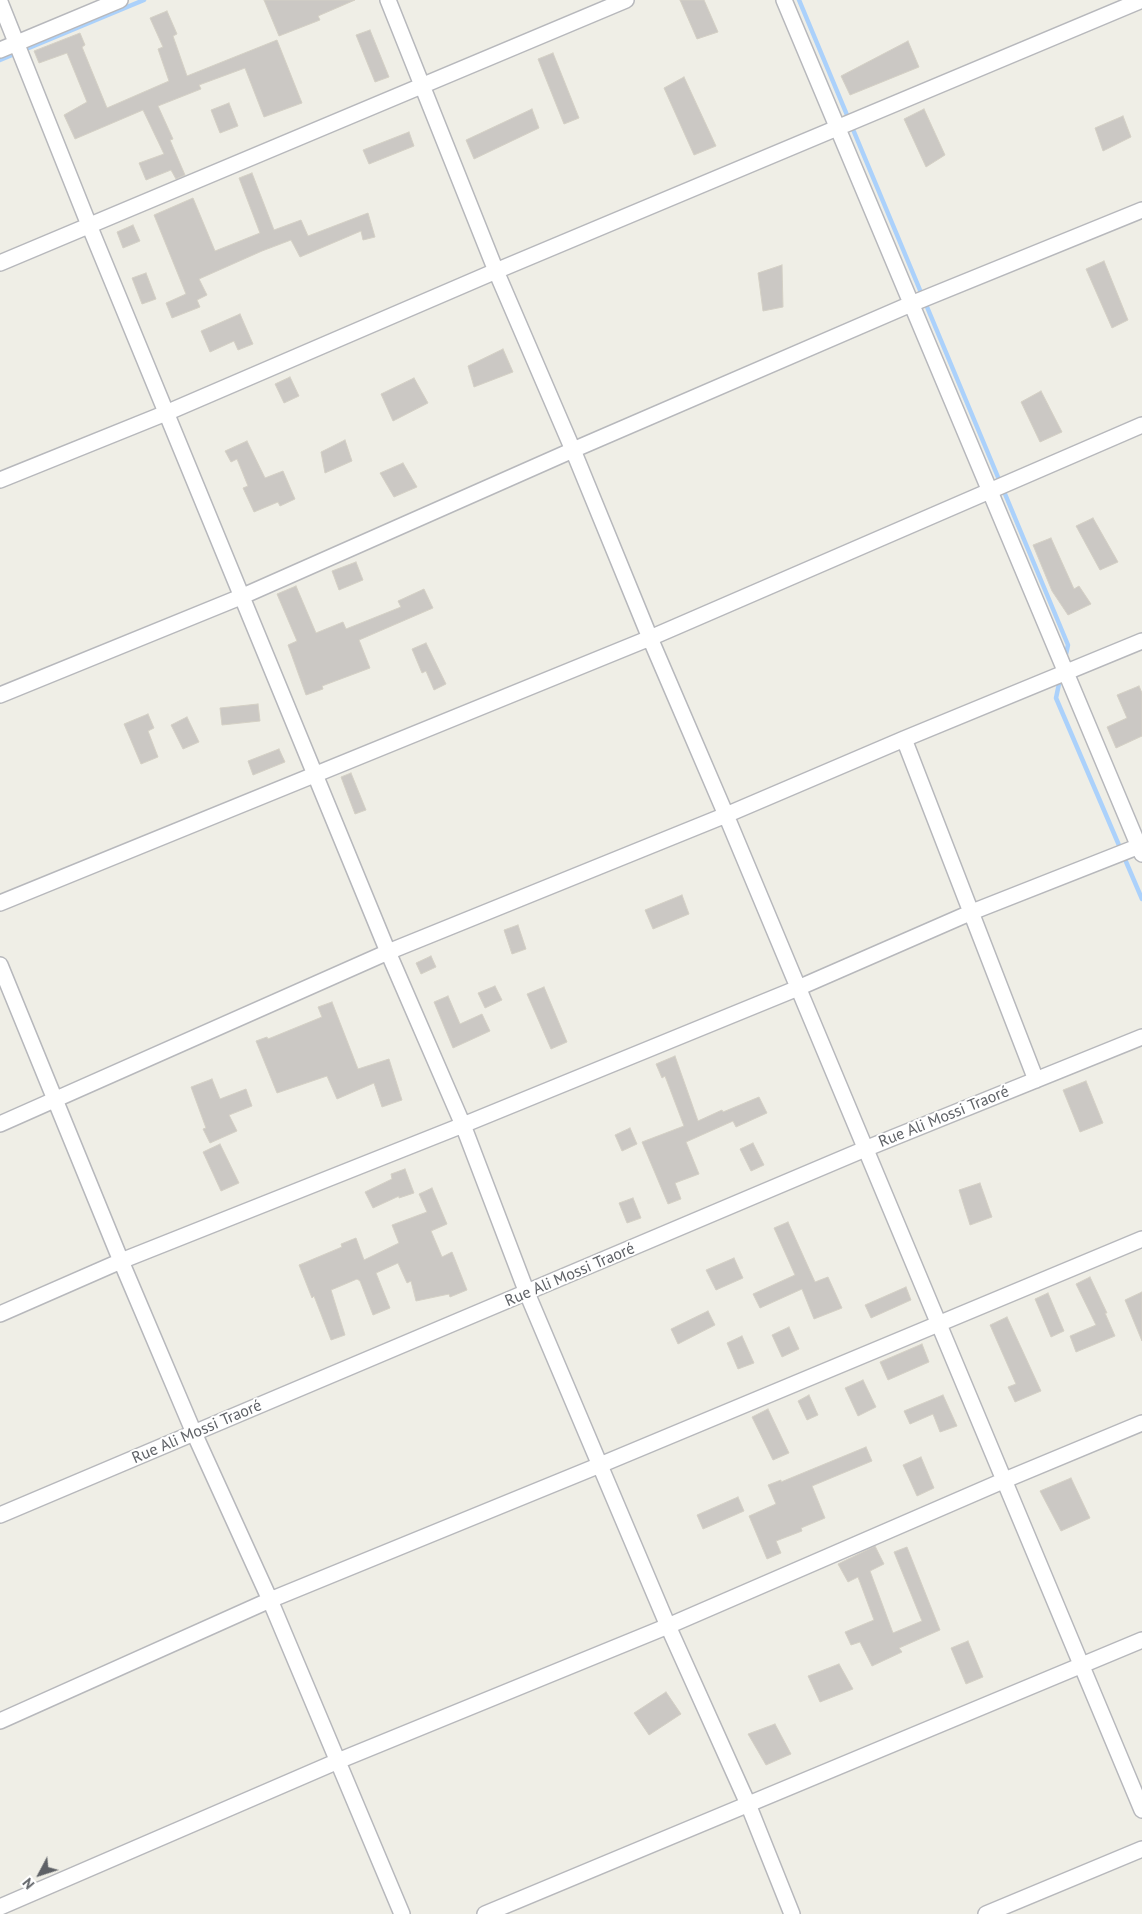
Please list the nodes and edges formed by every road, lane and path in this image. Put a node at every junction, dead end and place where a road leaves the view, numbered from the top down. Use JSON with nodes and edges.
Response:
{"nodes":[{"id":1,"x":120,"y":0,"type":"edge"},
{"id":2,"x":388,"y":0,"type":"edge"},
{"id":3,"x":626,"y":0,"type":"edge"},
{"id":4,"x":784,"y":0,"type":"edge"},
{"id":5,"x":1142,"y":0,"type":"edge"},
{"id":6,"x":0,"y":2,"type":"edge"},
{"id":7,"x":18,"y":43,"type":"junction"},
{"id":8,"x":0,"y":50,"type":"edge"},
{"id":9,"x":422,"y":87,"type":"junction"},
{"id":10,"x":837,"y":127,"type":"junction"},
{"id":11,"x":1142,"y":210,"type":"edge"},
{"id":12,"x":89,"y":225,"type":"junction"},
{"id":13,"x":0,"y":263,"type":"edge"},
{"id":14,"x":496,"y":271,"type":"junction"},
{"id":15,"x":911,"y":304,"type":"junction"},
{"id":16,"x":166,"y":412,"type":"junction"},
{"id":17,"x":1142,"y":425,"type":"edge"},
{"id":18,"x":573,"y":450,"type":"junction"},
{"id":19,"x":0,"y":480,"type":"edge"},
{"id":20,"x":989,"y":490,"type":"junction"},
{"id":21,"x":243,"y":596,"type":"junction"},
{"id":22,"x":650,"y":638,"type":"junction"},
{"id":23,"x":1142,"y":641,"type":"edge"},
{"id":24,"x":1066,"y":672,"type":"junction"},
{"id":25,"x":0,"y":695,"type":"edge"},
{"id":26,"x":904,"y":738,"type":"junction"},
{"id":27,"x":316,"y":775,"type":"junction"},
{"id":28,"x":726,"y":816,"type":"junction"},
{"id":29,"x":1141,"y":849,"type":"edge"},
{"id":30,"x":0,"y":903,"type":"edge"},
{"id":31,"x":972,"y":912,"type":"junction"},
{"id":32,"x":388,"y":952,"type":"junction"},
{"id":33,"x":0,"y":965,"type":"edge"},
{"id":34,"x":798,"y":988,"type":"junction"},
{"id":35,"x":1142,"y":1036,"type":"edge"},
{"id":36,"x":1036,"y":1080,"type":"junction"},
{"id":37,"x":56,"y":1101,"type":"junction"},
{"id":38,"x":0,"y":1124,"type":"edge"},
{"id":39,"x":463,"y":1125,"type":"junction"},
{"id":40,"x":865,"y":1149,"type":"junction"},
{"id":41,"x":1142,"y":1239,"type":"edge"},
{"id":42,"x":121,"y":1261,"type":"junction"},
{"id":43,"x":527,"y":1293,"type":"junction"},
{"id":44,"x":0,"y":1314,"type":"edge"},
{"id":45,"x":939,"y":1323,"type":"junction"},
{"id":46,"x":1142,"y":1423,"type":"edge"},
{"id":47,"x":194,"y":1433,"type":"junction"},
{"id":48,"x":600,"y":1465,"type":"junction"},
{"id":49,"x":1005,"y":1480,"type":"junction"},
{"id":50,"x":0,"y":1515,"type":"edge"},
{"id":51,"x":270,"y":1600,"type":"junction"},
{"id":52,"x":668,"y":1626,"type":"junction"},
{"id":53,"x":1142,"y":1640,"type":"edge"},
{"id":54,"x":1082,"y":1667,"type":"junction"},
{"id":55,"x":0,"y":1721,"type":"edge"},
{"id":56,"x":338,"y":1761,"type":"junction"},
{"id":57,"x":748,"y":1804,"type":"junction"},
{"id":58,"x":1142,"y":1810,"type":"edge"},
{"id":59,"x":1142,"y":1849,"type":"edge"},
{"id":60,"x":0,"y":1907,"type":"edge"},
{"id":61,"x":402,"y":1914,"type":"edge"},
{"id":62,"x":485,"y":1914,"type":"edge"},
{"id":63,"x":792,"y":1914,"type":"edge"},
{"id":64,"x":986,"y":1914,"type":"edge"}],
"edges":[{"from":1,"to":7,"type":"street"},
{"from":2,"to":9,"type":"street"},
{"from":3,"to":9,"type":"street"},
{"from":4,"to":10,"type":"street"},
{"from":5,"to":10,"type":"street"},
{"from":6,"to":7,"type":"street"},
{"from":7,"to":8,"type":"street"},
{"from":7,"to":12,"type":"street"},
{"from":9,"to":12,"type":"street"},
{"from":9,"to":14,"type":"street"},
{"from":10,"to":14,"type":"street"},
{"from":10,"to":15,"type":"street"},
{"from":11,"to":15,"type":"street"},
{"from":12,"to":13,"type":"street"},
{"from":12,"to":16,"type":"street"},
{"from":14,"to":16,"type":"street"},
{"from":14,"to":18,"type":"street"},
{"from":15,"to":18,"type":"street"},
{"from":15,"to":20,"type":"street"},
{"from":16,"to":19,"type":"street"},
{"from":16,"to":21,"type":"street"},
{"from":17,"to":20,"type":"street"},
{"from":18,"to":21,"type":"street"},
{"from":18,"to":22,"type":"street"},
{"from":20,"to":22,"type":"street"},
{"from":20,"to":24,"type":"street"},
{"from":21,"to":25,"type":"street"},
{"from":21,"to":27,"type":"street"},
{"from":22,"to":27,"type":"street"},
{"from":22,"to":28,"type":"street"},
{"from":23,"to":24,"type":"street"},
{"from":24,"to":26,"type":"street"},
{"from":24,"to":29,"type":"street"},
{"from":26,"to":28,"type":"street"},
{"from":26,"to":31,"type":"street"},
{"from":27,"to":30,"type":"street"},
{"from":27,"to":32,"type":"street"},
{"from":28,"to":32,"type":"street"},
{"from":28,"to":34,"type":"street"},
{"from":29,"to":31,"type":"street"},
{"from":31,"to":34,"type":"street"},
{"from":31,"to":36,"type":"street"},
{"from":32,"to":37,"type":"street"},
{"from":32,"to":39,"type":"street"},
{"from":33,"to":37,"type":"street"},
{"from":34,"to":39,"type":"street"},
{"from":34,"to":40,"type":"street"},
{"from":35,"to":36,"type":"street","name":"Rue Ali Mossi Traoré"},
{"from":36,"to":40,"type":"street","name":"Rue Ali Mossi Traoré"},
{"from":37,"to":38,"type":"street"},
{"from":37,"to":42,"type":"street"},
{"from":39,"to":42,"type":"street"},
{"from":39,"to":43,"type":"street"},
{"from":40,"to":43,"type":"street","name":"Rue Ali Mossi Traoré"},
{"from":40,"to":45,"type":"street"},
{"from":41,"to":45,"type":"street"},
{"from":42,"to":44,"type":"street"},
{"from":42,"to":47,"type":"street"},
{"from":43,"to":47,"type":"street","name":"Rue Ali Mossi Traoré"},
{"from":43,"to":48,"type":"street"},
{"from":45,"to":48,"type":"street"},
{"from":45,"to":49,"type":"street"},
{"from":46,"to":49,"type":"street"},
{"from":47,"to":50,"type":"street","name":"Rue Ali Mossi Traoré"},
{"from":47,"to":51,"type":"street"},
{"from":48,"to":51,"type":"street"},
{"from":48,"to":52,"type":"street"},
{"from":49,"to":52,"type":"street"},
{"from":49,"to":54,"type":"street"},
{"from":51,"to":55,"type":"street"},
{"from":51,"to":56,"type":"street"},
{"from":52,"to":56,"type":"street"},
{"from":52,"to":57,"type":"street"},
{"from":53,"to":54,"type":"street"},
{"from":54,"to":57,"type":"street"},
{"from":54,"to":58,"type":"street"},
{"from":56,"to":60,"type":"street"},
{"from":56,"to":61,"type":"street"},
{"from":57,"to":62,"type":"street"},
{"from":57,"to":63,"type":"street"},
{"from":59,"to":64,"type":"street"}]}
